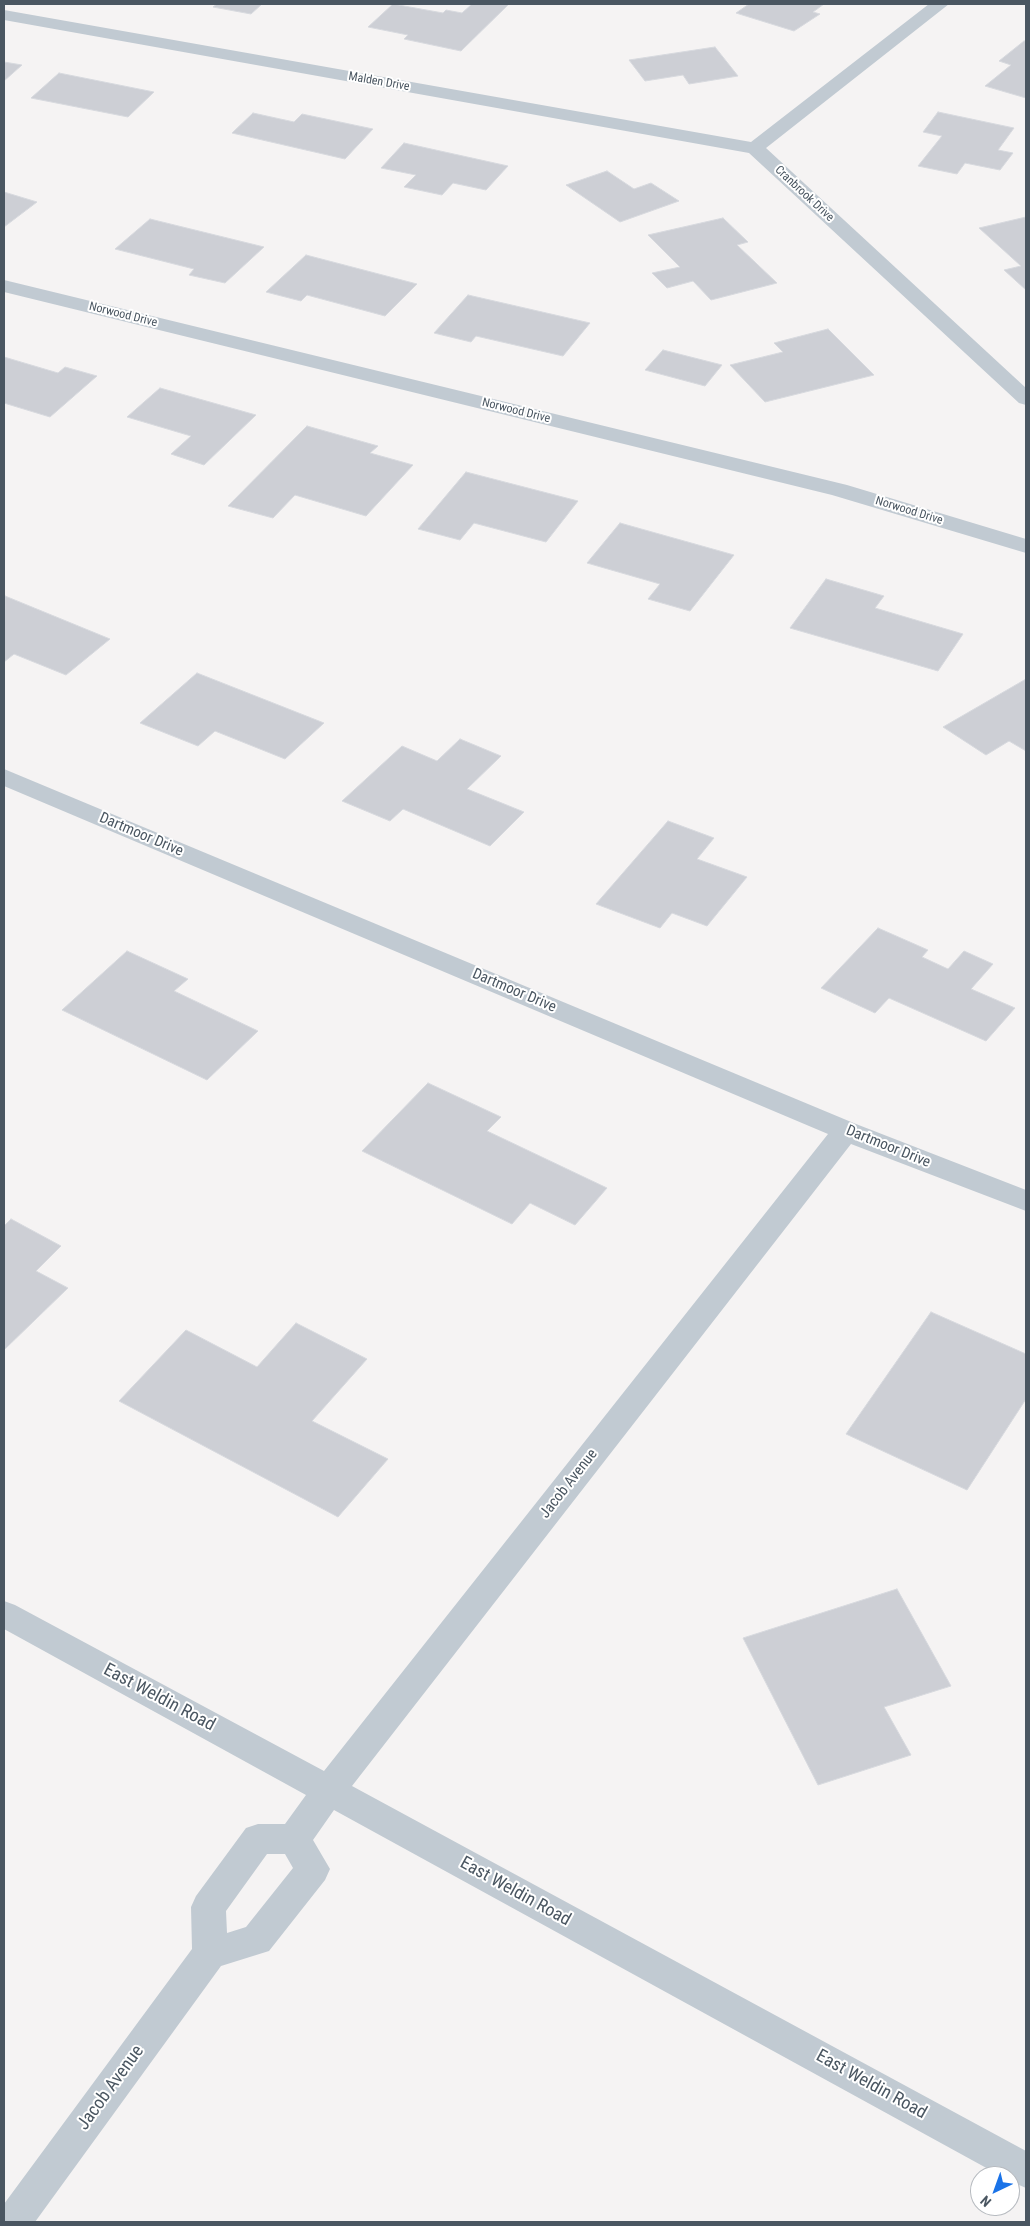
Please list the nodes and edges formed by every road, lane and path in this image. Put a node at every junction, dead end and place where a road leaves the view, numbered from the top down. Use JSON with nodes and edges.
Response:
{"nodes":[{"id":1,"x":940,"y":4,"type":"edge"},
{"id":2,"x":4,"y":15,"type":"edge"},
{"id":3,"x":755,"y":148,"type":"junction"},
{"id":4,"x":4,"y":286,"type":"edge"},
{"id":5,"x":1026,"y":399,"type":"edge"},
{"id":6,"x":1026,"y":546,"type":"edge"},
{"id":7,"x":4,"y":777,"type":"edge"},
{"id":8,"x":846,"y":1131,"type":"junction"},
{"id":9,"x":1026,"y":1202,"type":"edge"},
{"id":10,"x":4,"y":1614,"type":"edge"},
{"id":11,"x":329,"y":1790,"type":"junction"},
{"id":12,"x":294,"y":1839,"type":"junction"},
{"id":13,"x":210,"y":1953,"type":"junction"},
{"id":14,"x":1026,"y":2170,"type":"edge"},
{"id":15,"x":13,"y":2222,"type":"edge"}],
"edges":[{"from":1,"to":3,"type":"street"},
{"from":2,"to":3,"type":"street","name":"Malden Drive"},
{"from":3,"to":5,"type":"street","name":"Cranbrook Drive"},
{"from":4,"to":6,"type":"street","name":"Norwood Drive"},
{"from":7,"to":8,"type":"street","name":"Dartmoor Drive"},
{"from":8,"to":9,"type":"street","name":"Dartmoor Drive"},
{"from":8,"to":11,"type":"street","name":"Jacob Avenue"},
{"from":10,"to":11,"type":"street","name":"East Weldin Road"},
{"from":11,"to":12,"type":"street","name":"Jacob Avenue"},
{"from":11,"to":14,"type":"street","name":"East Weldin Road"},
{"from":12,"to":13,"type":"street"},
{"from":12,"to":13,"type":"street"},
{"from":13,"to":15,"type":"street","name":"Jacob Avenue"}]}
